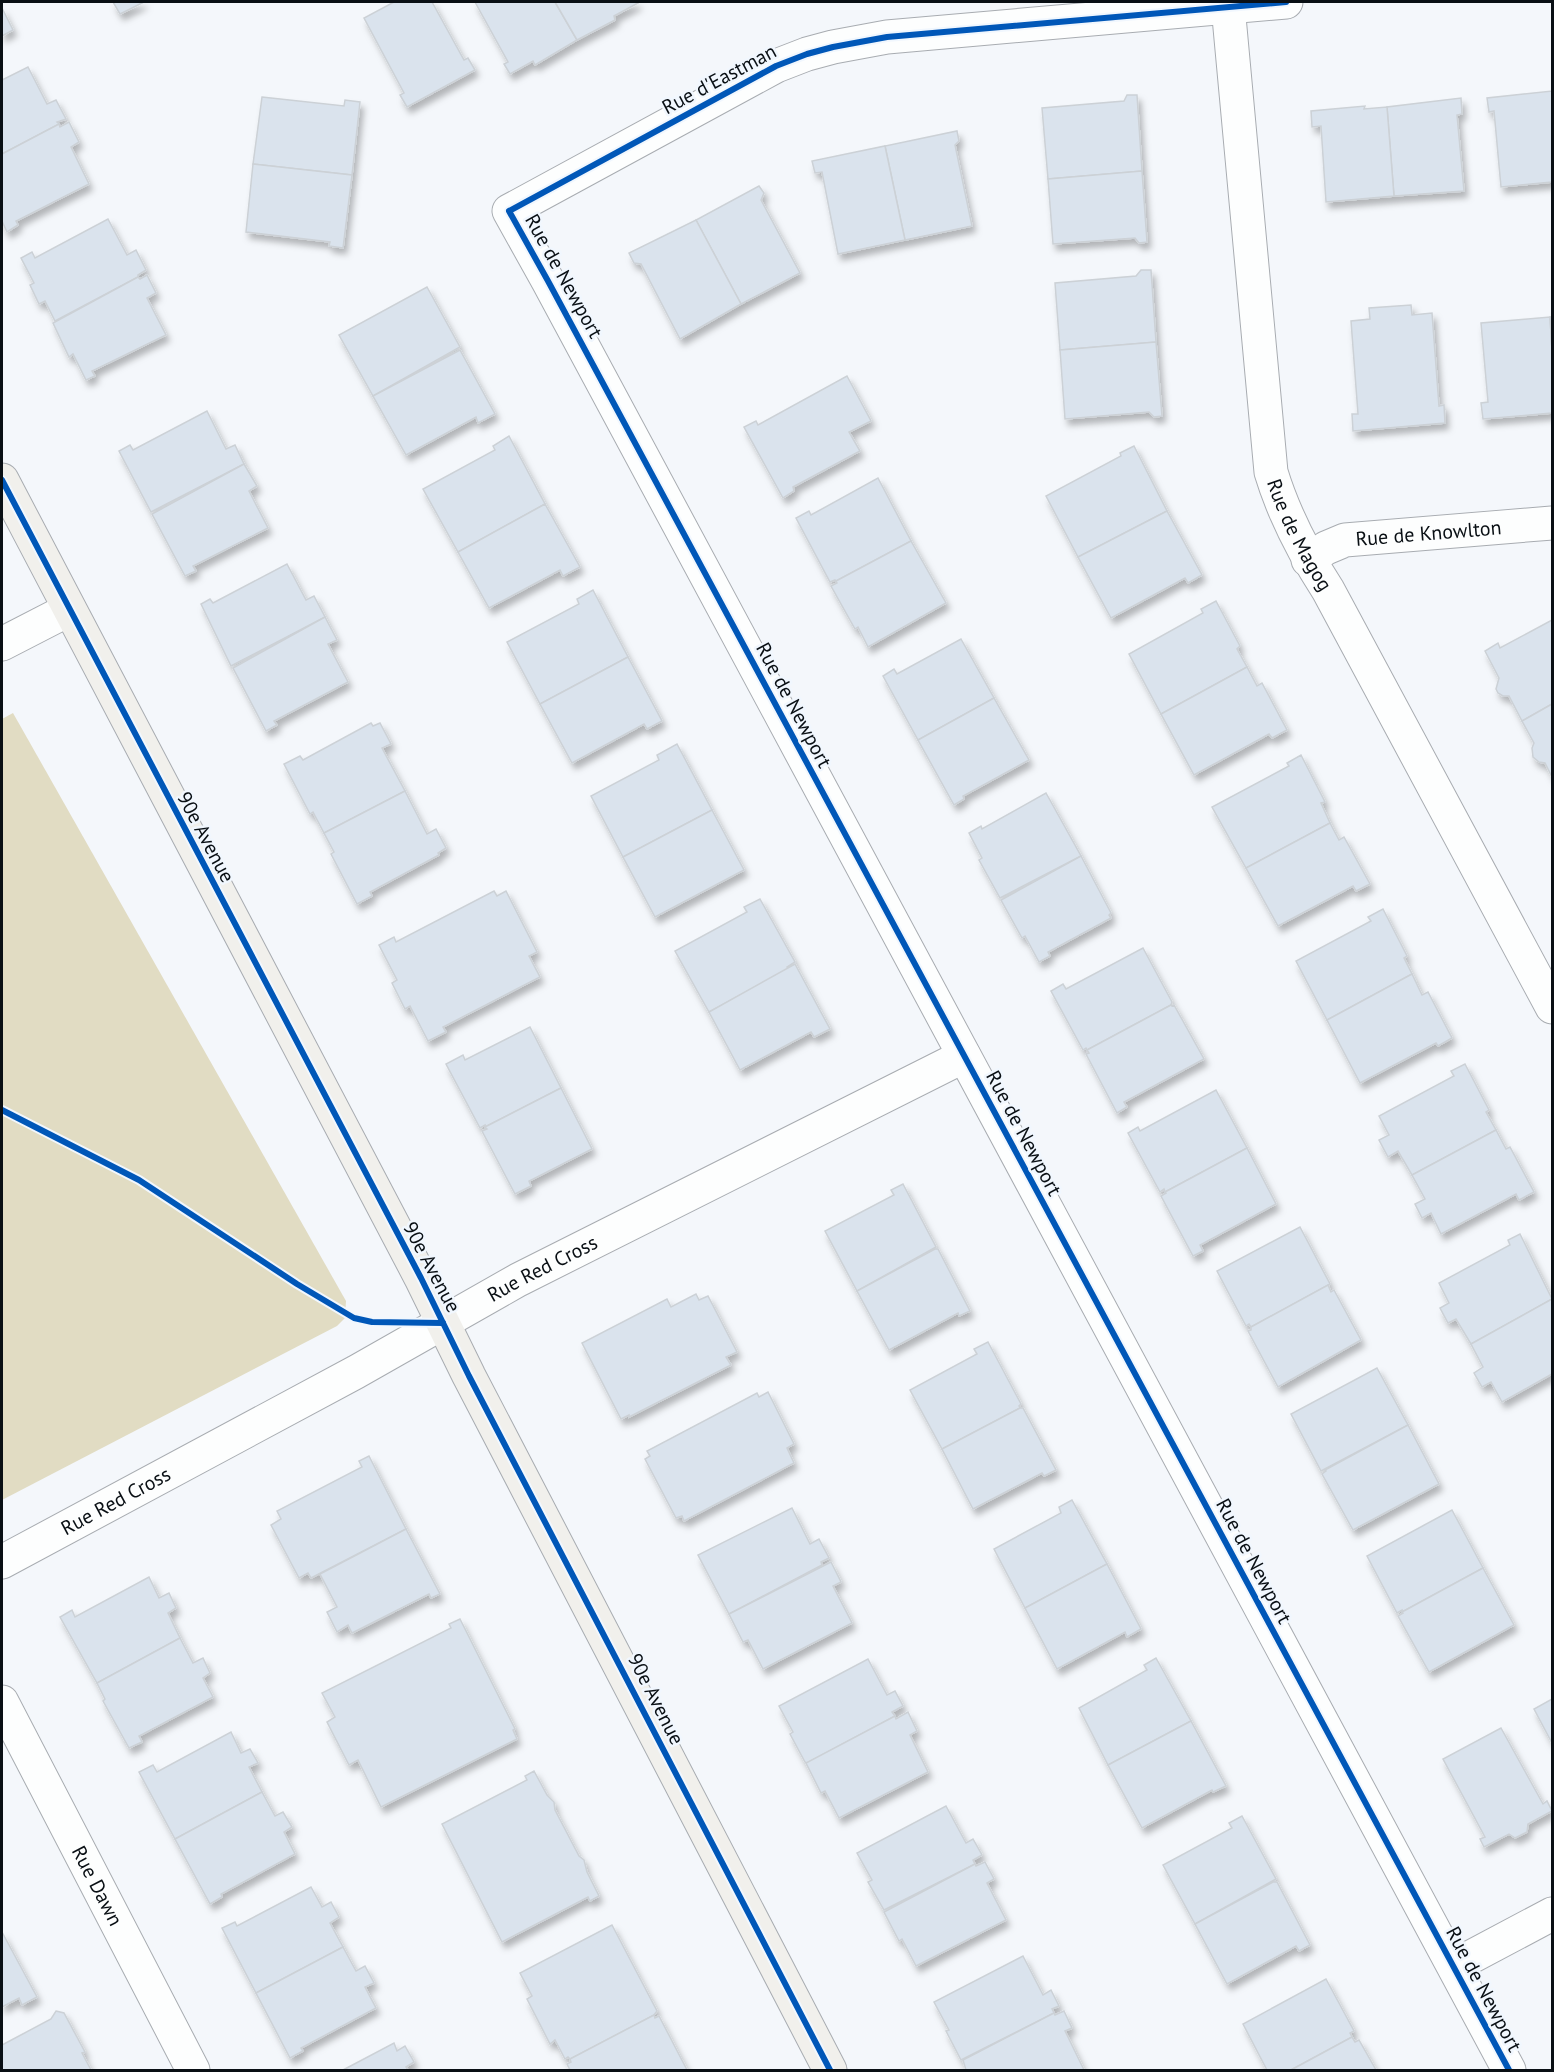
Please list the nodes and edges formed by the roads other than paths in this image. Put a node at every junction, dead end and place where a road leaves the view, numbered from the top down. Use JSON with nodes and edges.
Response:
{"nodes":[{"id":1,"x":1286,"y":2,"type":"edge"},
{"id":2,"x":1228,"y":6,"type":"junction"},
{"id":3,"x":509,"y":211,"type":"joint"},
{"id":4,"x":2,"y":480,"type":"edge"},
{"id":5,"x":1552,"y":523,"type":"edge"},
{"id":6,"x":1308,"y":560,"type":"junction"},
{"id":7,"x":68,"y":610,"type":"junction"},
{"id":8,"x":2,"y":644,"type":"edge"},
{"id":9,"x":1552,"y":1007,"type":"edge"},
{"id":10,"x":964,"y":1056,"type":"junction"},
{"id":11,"x":443,"y":1323,"type":"junction"},
{"id":12,"x":2,"y":1562,"type":"edge"},
{"id":13,"x":2,"y":1702,"type":"edge"},
{"id":14,"x":1552,"y":1914,"type":"edge"},
{"id":15,"x":1454,"y":1966,"type":"junction"},
{"id":16,"x":193,"y":2070,"type":"edge"},
{"id":17,"x":830,"y":2070,"type":"edge"},
{"id":18,"x":1509,"y":2070,"type":"edge"}],
"edges":[{"from":1,"to":2,"type":"street","name":"Rue d'Eastman"},
{"from":2,"to":3,"type":"street","name":"Rue d'Eastman"},
{"from":2,"to":6,"type":"street","name":"Rue de Magog"},
{"from":3,"to":10,"type":"street","name":"Rue de Newport"},
{"from":4,"to":7,"type":"street","name":"90e Avenue"},
{"from":5,"to":6,"type":"street","name":"Rue de Knowlton"},
{"from":6,"to":9,"type":"street","name":"Rue de Magog"},
{"from":7,"to":8,"type":"street"},
{"from":7,"to":11,"type":"street","name":"90e Avenue"},
{"from":10,"to":11,"type":"street","name":"Rue Red Cross"},
{"from":10,"to":15,"type":"street","name":"Rue de Newport"},
{"from":11,"to":12,"type":"street","name":"Rue Red Cross"},
{"from":11,"to":17,"type":"street","name":"90e Avenue"},
{"from":13,"to":16,"type":"street","name":"Rue Dawn"},
{"from":14,"to":15,"type":"street"},
{"from":15,"to":18,"type":"street","name":"Rue de Newport"}]}
